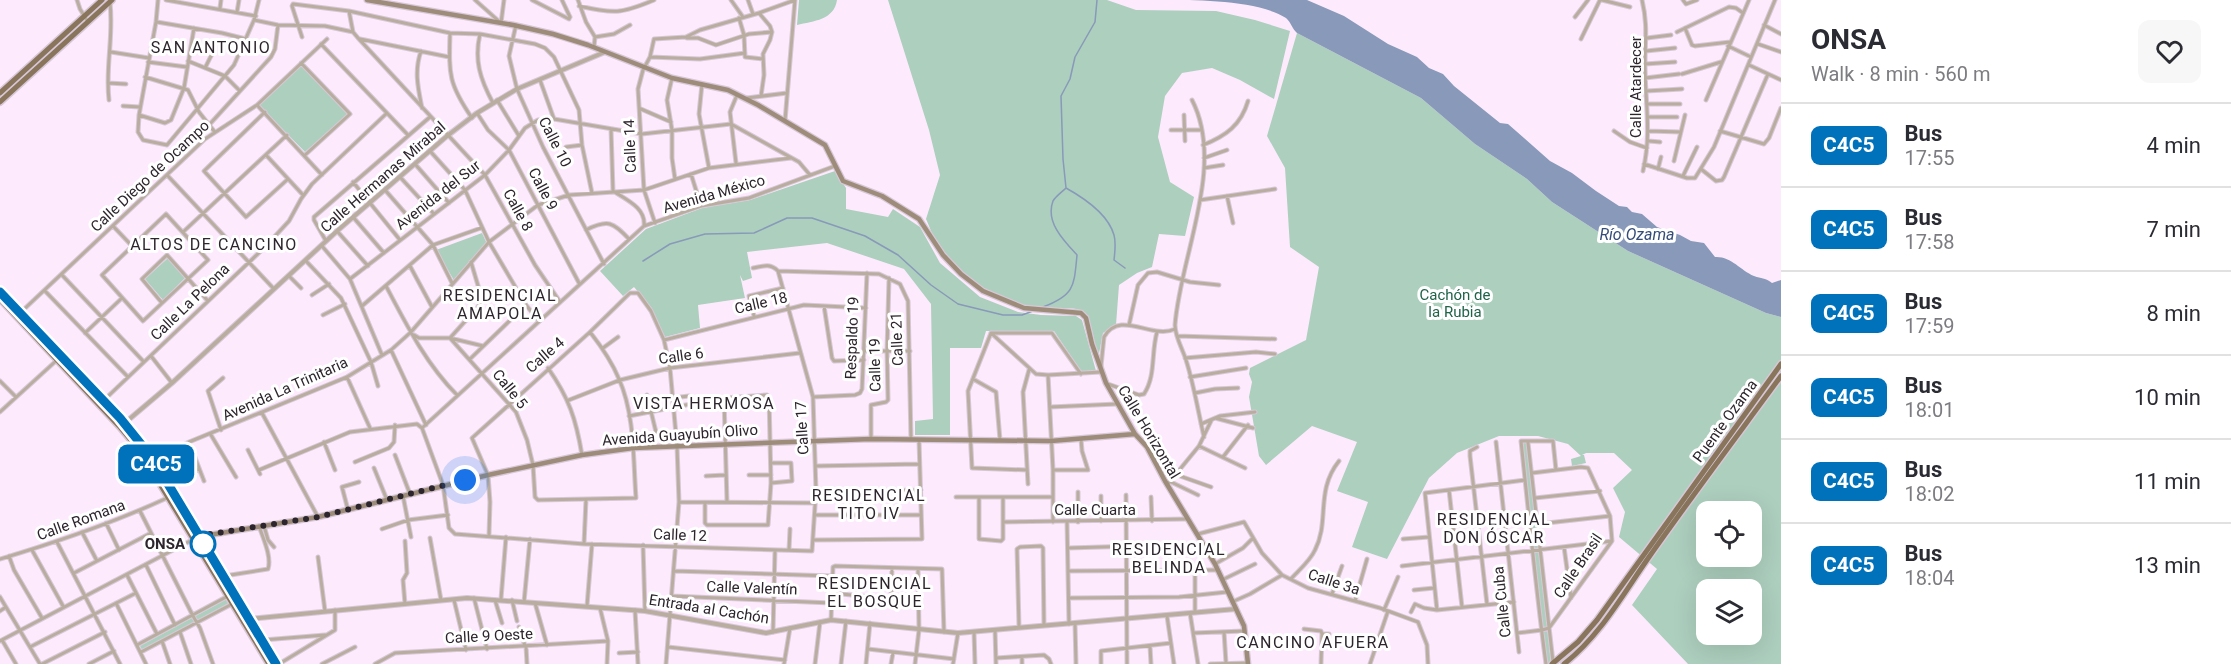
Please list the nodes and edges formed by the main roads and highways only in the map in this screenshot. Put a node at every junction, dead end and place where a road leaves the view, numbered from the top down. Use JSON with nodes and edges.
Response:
{"nodes":[{"id":1,"x":102,"y":0,"type":"edge"},
{"id":2,"x":367,"y":0,"type":"edge"},
{"id":3,"x":111,"y":1,"type":"edge"},
{"id":4,"x":384,"y":1,"type":"edge"},
{"id":5,"x":0,"y":93,"type":"edge"},
{"id":6,"x":0,"y":102,"type":"edge"},
{"id":7,"x":0,"y":292,"type":"edge"},
{"id":8,"x":0,"y":299,"type":"edge"},
{"id":9,"x":1781,"y":364,"type":"edge"},
{"id":10,"x":1781,"y":376,"type":"edge"},
{"id":11,"x":101,"y":402,"type":"junction"},
{"id":12,"x":122,"y":425,"type":"junction"},
{"id":13,"x":1135,"y":434,"type":"junction"},
{"id":14,"x":1691,"y":494,"type":"junction"},
{"id":15,"x":196,"y":537,"type":"junction"},
{"id":16,"x":231,"y":595,"type":"junction"},
{"id":17,"x":246,"y":620,"type":"junction"},
{"id":18,"x":1248,"y":663,"type":"edge"},
{"id":19,"x":269,"y":664,"type":"edge"},
{"id":20,"x":277,"y":664,"type":"edge"},
{"id":21,"x":1553,"y":664,"type":"edge"},
{"id":22,"x":1564,"y":664,"type":"edge"}],
"edges":[{"from":1,"to":5,"type":"main road"},
{"from":2,"to":4,"type":"main road"},
{"from":3,"to":6,"type":"main road"},
{"from":4,"to":13,"type":"main road","name":"Calle Horizontal"},
{"from":7,"to":11,"type":"main road"},
{"from":8,"to":11,"type":"main road"},
{"from":9,"to":14,"type":"main road","name":"Puente Ozama"},
{"from":10,"to":14,"type":"main road","name":"Puente Ozama"},
{"from":11,"to":12,"type":"main road"},
{"from":12,"to":15,"type":"main road"},
{"from":12,"to":15,"type":"main road"},
{"from":13,"to":15,"type":"main road","name":"Avenida Guayubín Olivo"},
{"from":13,"to":18,"type":"main road","name":"Calle Horizontal"},
{"from":14,"to":21,"type":"main road"},
{"from":14,"to":22,"type":"main road"},
{"from":15,"to":16,"type":"main road"},
{"from":15,"to":16,"type":"main road"},
{"from":16,"to":17,"type":"main road"},
{"from":17,"to":19,"type":"main road"},
{"from":17,"to":20,"type":"main road"}]}
